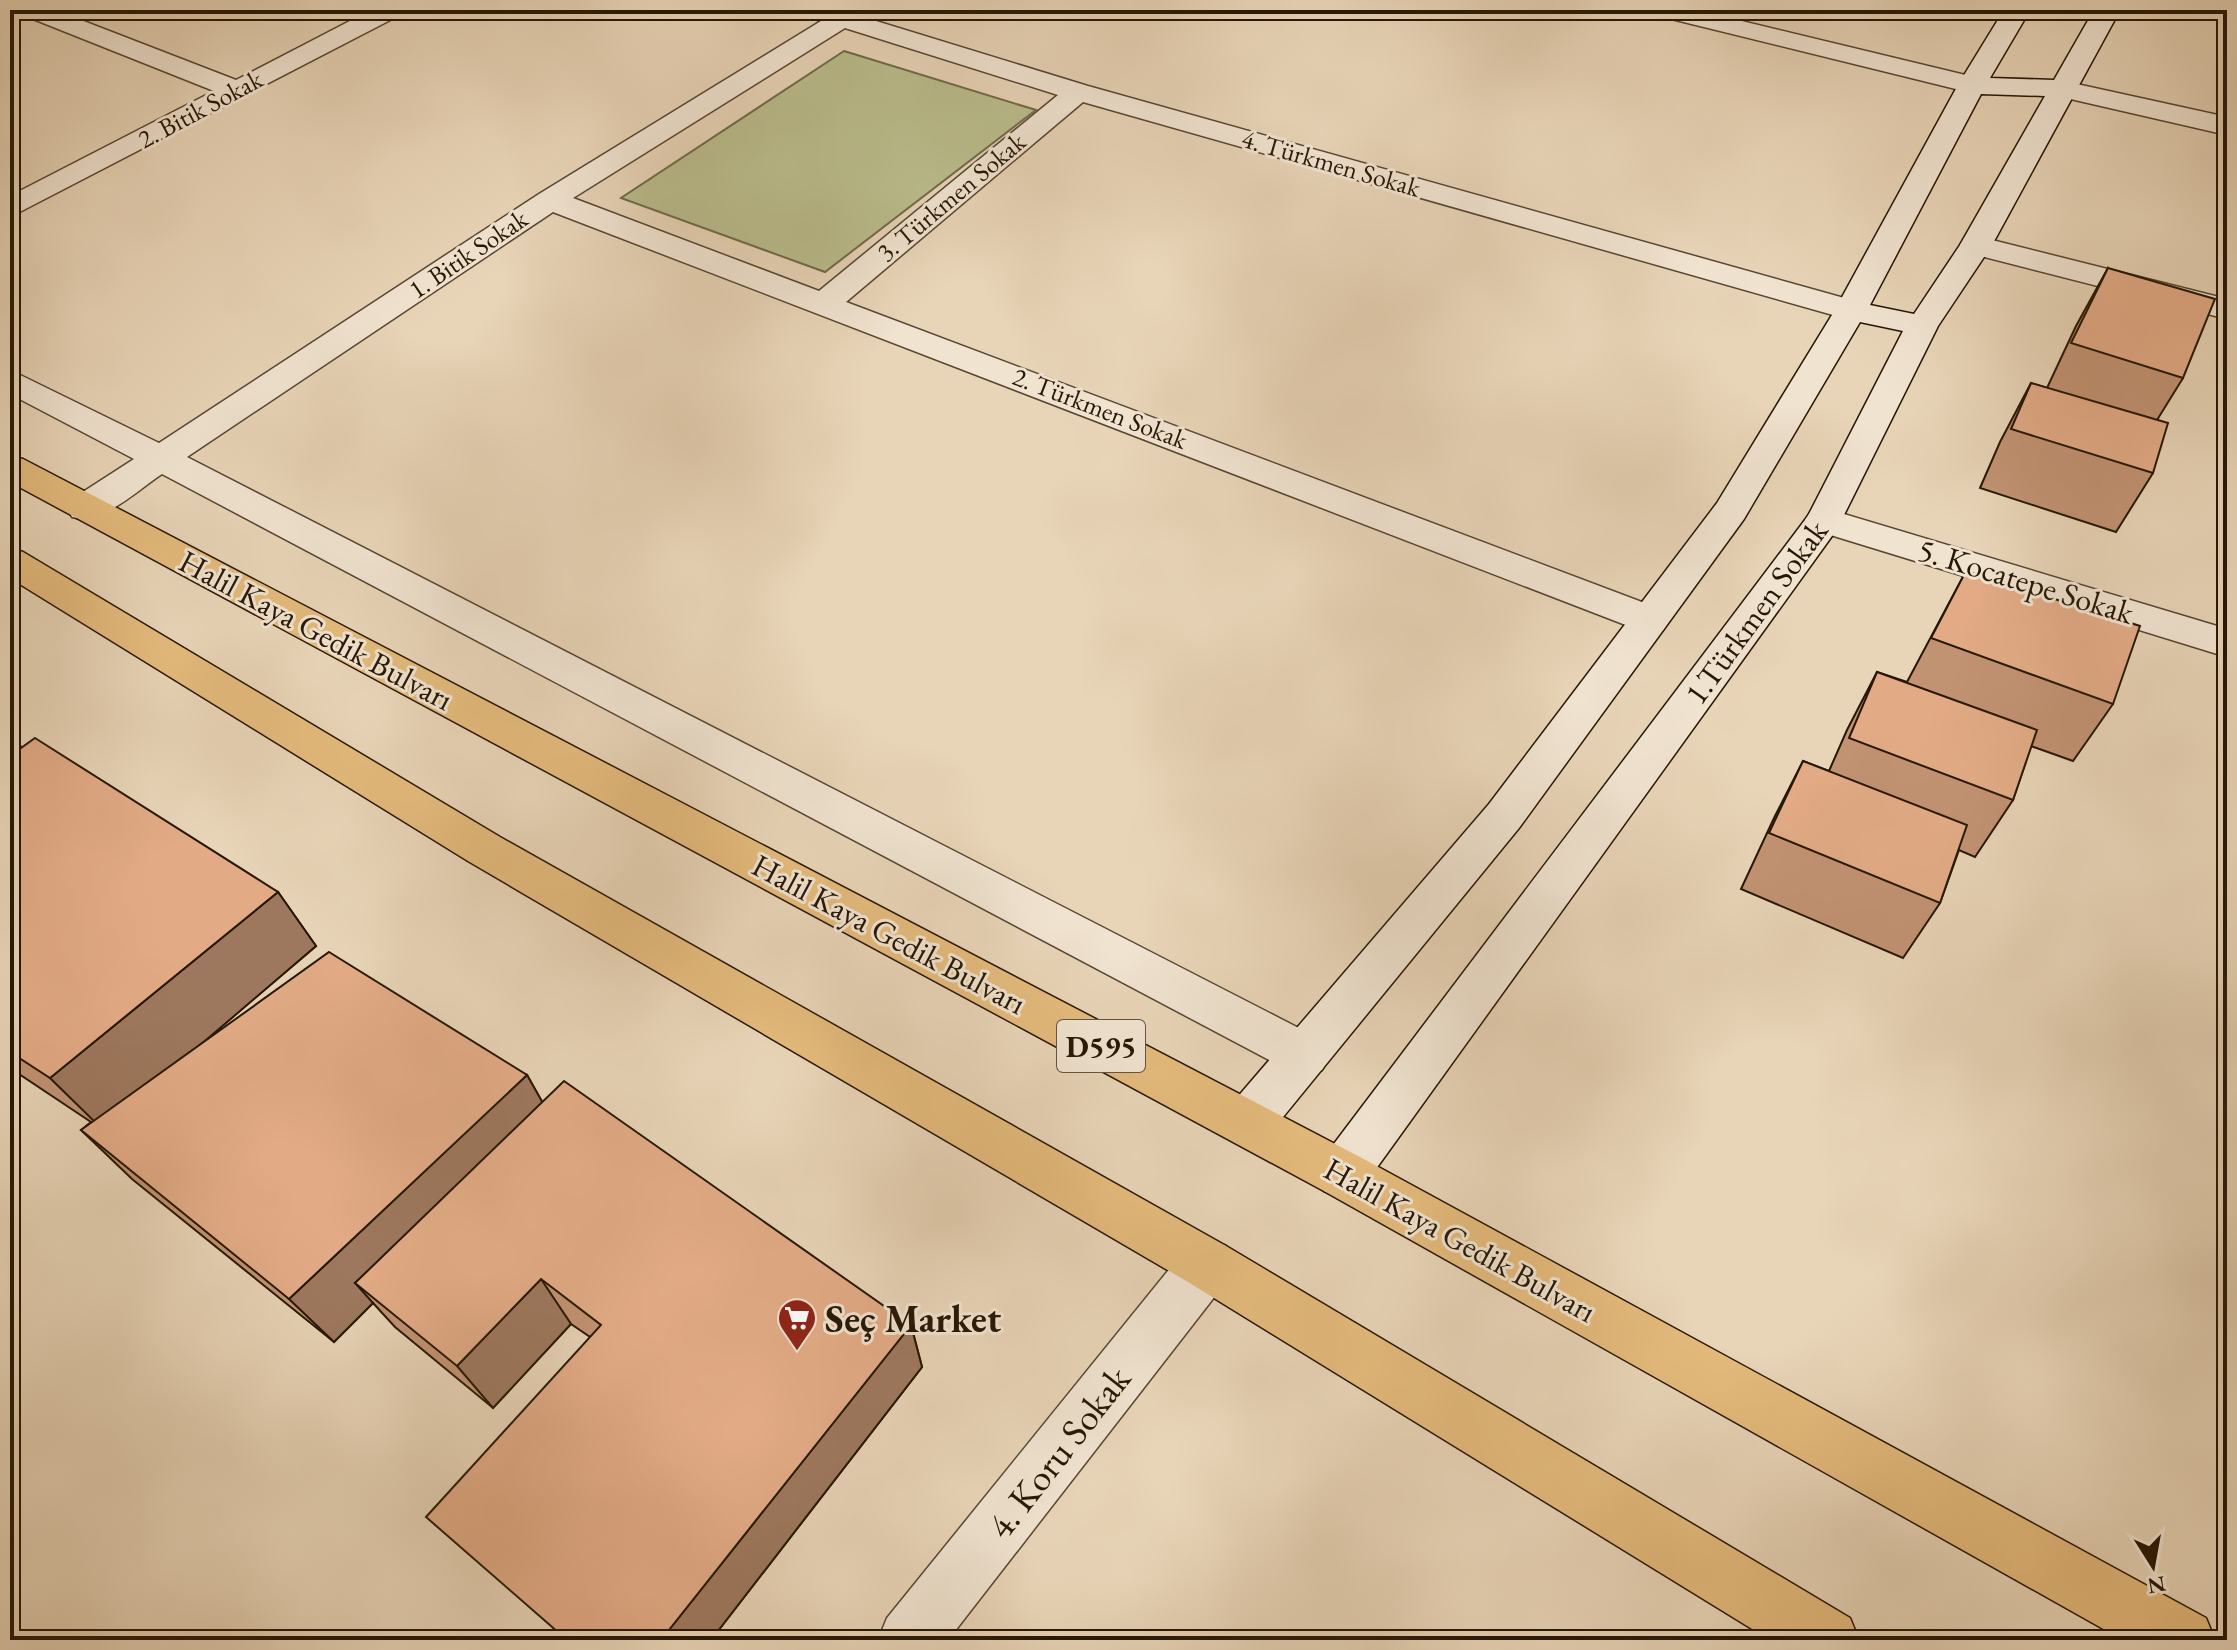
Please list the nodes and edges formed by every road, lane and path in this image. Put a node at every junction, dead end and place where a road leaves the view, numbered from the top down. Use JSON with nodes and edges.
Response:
{"nodes":[{"id":1,"x":32,"y":10,"type":"edge"},
{"id":2,"x":391,"y":10,"type":"edge"},
{"id":3,"x":1664,"y":10,"type":"edge"},
{"id":4,"x":2017,"y":10,"type":"edge"},
{"id":5,"x":2107,"y":10,"type":"edge"},
{"id":6,"x":837,"y":13,"type":"edge"},
{"id":7,"x":1972,"y":85,"type":"junction"},
{"id":8,"x":2063,"y":89,"type":"junction"},
{"id":9,"x":237,"y":90,"type":"junction"},
{"id":10,"x":1078,"y":92,"type":"junction"},
{"id":11,"x":2227,"y":126,"type":"edge"},
{"id":12,"x":550,"y":200,"type":"junction"},
{"id":13,"x":10,"y":208,"type":"edge"},
{"id":14,"x":1976,"y":245,"type":"junction"},
{"id":15,"x":825,"y":303,"type":"junction"},
{"id":16,"x":2227,"y":309,"type":"edge"},
{"id":17,"x":1851,"y":310,"type":"junction"},
{"id":18,"x":1922,"y":326,"type":"junction"},
{"id":19,"x":10,"y":380,"type":"edge"},
{"id":20,"x":159,"y":459,"type":"junction"},
{"id":21,"x":10,"y":467,"type":"edge"},
{"id":22,"x":85,"y":508,"type":"junction"},
{"id":23,"x":1824,"y":520,"type":"junction"},
{"id":24,"x":10,"y":561,"type":"edge"},
{"id":25,"x":1649,"y":620,"type":"junction"},
{"id":26,"x":2227,"y":643,"type":"edge"},
{"id":27,"x":1305,"y":1055,"type":"junction"},
{"id":28,"x":1247,"y":1123,"type":"junction"},
{"id":29,"x":1342,"y":1174,"type":"junction"},
{"id":30,"x":1207,"y":1264,"type":"junction"},
{"id":31,"x":909,"y":1640,"type":"edge"},
{"id":32,"x":1828,"y":1640,"type":"edge"},
{"id":33,"x":2184,"y":1640,"type":"edge"}],
"edges":[{"from":1,"to":9,"type":"street"},
{"from":2,"to":9,"type":"street","name":"2. Bitik Sokak"},
{"from":3,"to":7,"type":"street"},
{"from":4,"to":7,"type":"street"},
{"from":5,"to":8,"type":"street","name":"1.Türkmen Sokak"},
{"from":6,"to":10,"type":"street","name":"4. Türkmen Sokak"},
{"from":6,"to":12,"type":"street","name":"1. Bitik Sokak"},
{"from":7,"to":8,"type":"street"},
{"from":7,"to":17,"type":"street"},
{"from":8,"to":11,"type":"street"},
{"from":8,"to":14,"type":"street","name":"1.Türkmen Sokak"},
{"from":9,"to":13,"type":"street","name":"2. Bitik Sokak"},
{"from":10,"to":15,"type":"street","name":"3. Türkmen Sokak"},
{"from":10,"to":17,"type":"street","name":"4. Türkmen Sokak"},
{"from":12,"to":15,"type":"street","name":"2. Türkmen Sokak"},
{"from":12,"to":20,"type":"street","name":"1. Bitik Sokak"},
{"from":14,"to":16,"type":"street"},
{"from":14,"to":18,"type":"street","name":"1.Türkmen Sokak"},
{"from":15,"to":25,"type":"street","name":"2. Türkmen Sokak"},
{"from":17,"to":18,"type":"street","name":"4. Türkmen Sokak"},
{"from":17,"to":25,"type":"street"},
{"from":18,"to":23,"type":"street","name":"1.Türkmen Sokak"},
{"from":19,"to":20,"type":"street"},
{"from":20,"to":22,"type":"street","name":"1. Bitik Sokak"},
{"from":20,"to":27,"type":"street"},
{"from":21,"to":22,"type":"highway","name":"Halil Kaya Gedik Bulvarı","number":"D595"},
{"from":22,"to":28,"type":"highway","name":"Halil Kaya Gedik Bulvarı","number":"D595"},
{"from":23,"to":26,"type":"street","name":"5. Kocatepe Sokak"},
{"from":23,"to":29,"type":"street","name":"1.Türkmen Sokak"},
{"from":24,"to":30,"type":"highway"},
{"from":25,"to":27,"type":"street"},
{"from":27,"to":28,"type":"street"},
{"from":28,"to":29,"type":"highway","name":"Halil Kaya Gedik Bulvarı","number":"D595"},
{"from":29,"to":33,"type":"highway","name":"Halil Kaya Gedik Bulvarı","number":"D595"},
{"from":30,"to":31,"type":"street","name":"4. Koru Sokak"},
{"from":30,"to":32,"type":"highway"}]}
